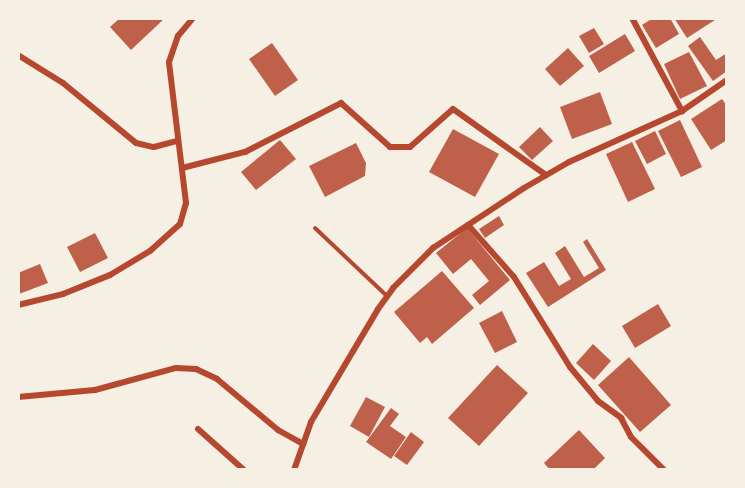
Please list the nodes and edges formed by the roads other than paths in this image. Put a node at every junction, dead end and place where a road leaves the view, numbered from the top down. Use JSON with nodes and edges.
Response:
{"nodes":[{"id":1,"x":632,"y":18,"type":"edge"},
{"id":2,"x":189,"y":19,"type":"edge"},
{"id":3,"x":18,"y":55,"type":"edge"},
{"id":4,"x":727,"y":80,"type":"edge"},
{"id":5,"x":682,"y":111,"type":"junction"},
{"id":6,"x":177,"y":141,"type":"junction"},
{"id":7,"x":182,"y":168,"type":"junction"},
{"id":8,"x":546,"y":175,"type":"junction"},
{"id":9,"x":468,"y":225,"type":"junction"},
{"id":10,"x":315,"y":228,"type":"dead end"},
{"id":11,"x":387,"y":296,"type":"junction"},
{"id":12,"x":18,"y":305,"type":"edge"},
{"id":13,"x":18,"y":397,"type":"edge"},
{"id":14,"x":198,"y":429,"type":"dead end"},
{"id":15,"x":303,"y":444,"type":"junction"},
{"id":16,"x":244,"y":470,"type":"edge"},
{"id":17,"x":294,"y":470,"type":"edge"},
{"id":18,"x":664,"y":470,"type":"edge"}],
"edges":[{"from":1,"to":5,"type":"street"},
{"from":2,"to":6,"type":"street"},
{"from":3,"to":6,"type":"street"},
{"from":4,"to":5,"type":"street"},
{"from":5,"to":8,"type":"street"},
{"from":6,"to":7,"type":"street"},
{"from":7,"to":8,"type":"street"},
{"from":7,"to":12,"type":"street"},
{"from":8,"to":9,"type":"street"},
{"from":9,"to":11,"type":"street"},
{"from":9,"to":18,"type":"street"},
{"from":10,"to":11,"type":"lane"},
{"from":11,"to":15,"type":"street"},
{"from":13,"to":15,"type":"street"},
{"from":14,"to":16,"type":"street"},
{"from":15,"to":17,"type":"street"}]}
